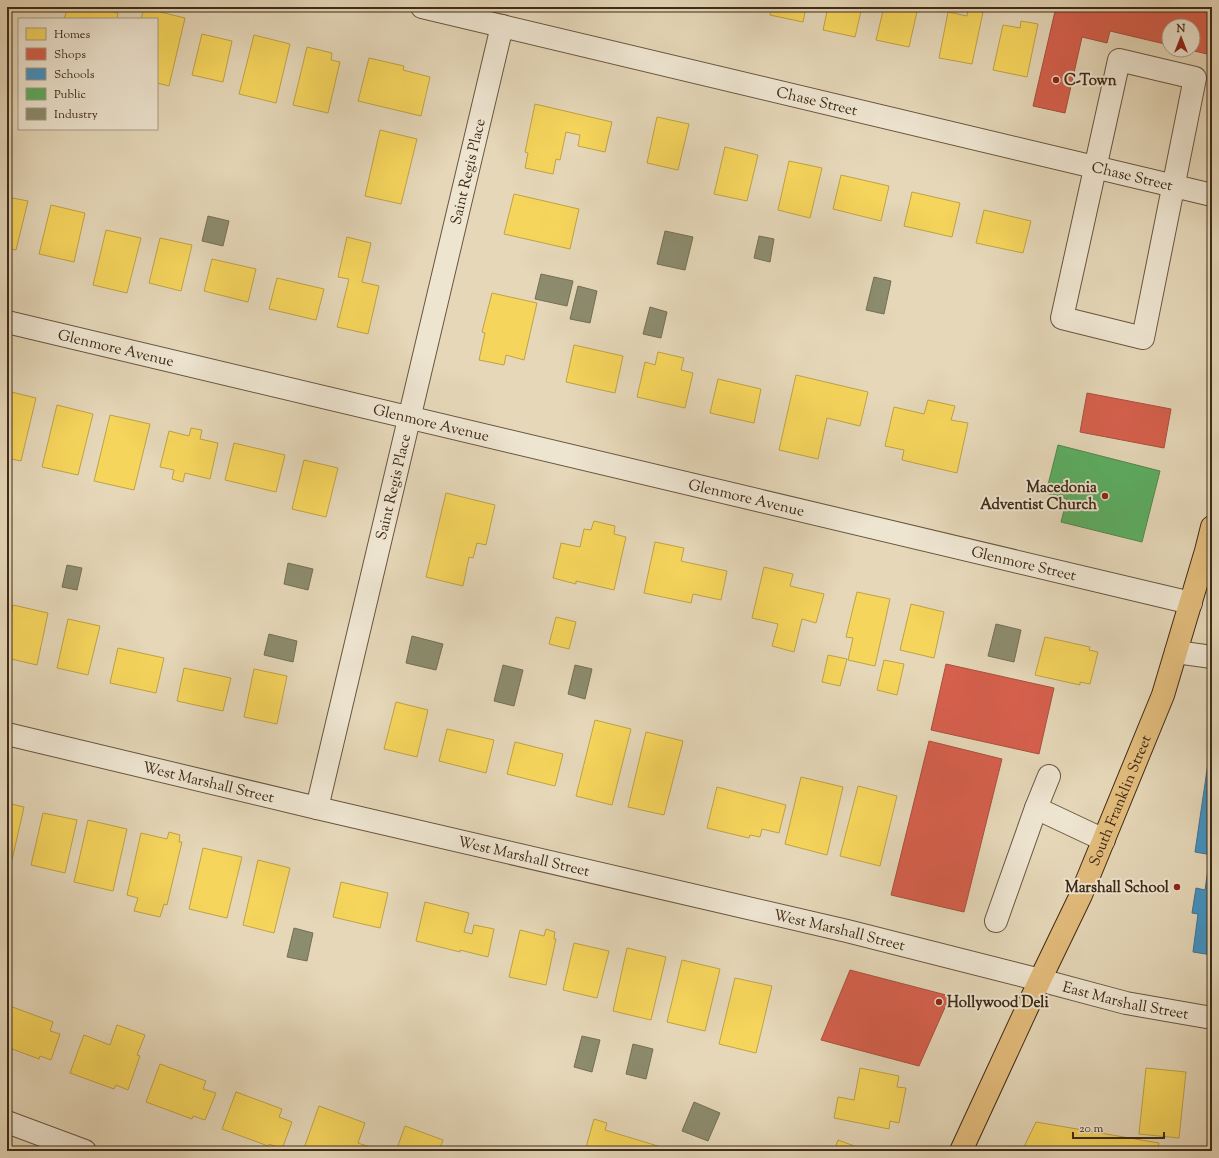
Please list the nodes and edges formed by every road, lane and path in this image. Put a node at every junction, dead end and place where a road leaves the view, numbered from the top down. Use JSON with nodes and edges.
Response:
{"nodes":[{"id":1,"x":422,"y":7,"type":"edge"},
{"id":2,"x":502,"y":26,"type":"junction"},
{"id":3,"x":1095,"y":167,"type":"junction"},
{"id":4,"x":1174,"y":186,"type":"junction"},
{"id":5,"x":1212,"y":195,"type":"edge"},
{"id":6,"x":7,"y":322,"type":"edge"},
{"id":7,"x":410,"y":417,"type":"junction"},
{"id":8,"x":856,"y":523,"type":"joint"},
{"id":9,"x":1212,"y":527,"type":"edge"},
{"id":10,"x":1191,"y":603,"type":"junction"},
{"id":11,"x":1176,"y":652,"type":"junction"},
{"id":12,"x":1212,"y":657,"type":"edge"},
{"id":13,"x":7,"y":734,"type":"edge"},
{"id":14,"x":1049,"y":776,"type":"dead end"},
{"id":15,"x":317,"y":808,"type":"junction"},
{"id":16,"x":1036,"y":808,"type":"junction"},
{"id":17,"x":1104,"y":840,"type":"junction"},
{"id":18,"x":996,"y":921,"type":"dead end"},
{"id":19,"x":1040,"y":980,"type":"junction"},
{"id":20,"x":1212,"y":1018,"type":"edge"},
{"id":21,"x":7,"y":1122,"type":"edge"},
{"id":22,"x":85,"y":1151,"type":"edge"},
{"id":23,"x":961,"y":1151,"type":"edge"}],
"edges":[{"from":1,"to":2,"type":"street","name":"Chase Street"},
{"from":2,"to":3,"type":"street","name":"Chase Street"},
{"from":2,"to":7,"type":"street","name":"Saint Regis Place"},
{"from":3,"to":4,"type":"street","name":"Chase Street"},
{"from":3,"to":4,"type":"street"},
{"from":3,"to":4,"type":"street"},
{"from":4,"to":5,"type":"street","name":"Chase Street"},
{"from":6,"to":7,"type":"street","name":"Glenmore Avenue"},
{"from":7,"to":8,"type":"street","name":"Glenmore Avenue"},
{"from":7,"to":15,"type":"street","name":"Saint Regis Place"},
{"from":8,"to":10,"type":"street","name":"Glenmore Street"},
{"from":9,"to":10,"type":"main road","name":"South Franklin Street"},
{"from":10,"to":11,"type":"main road","name":"South Franklin Street"},
{"from":11,"to":12,"type":"street"},
{"from":11,"to":17,"type":"main road","name":"South Franklin Street"},
{"from":13,"to":15,"type":"street","name":"West Marshall Street"},
{"from":14,"to":16,"type":"street"},
{"from":15,"to":19,"type":"street","name":"West Marshall Street"},
{"from":16,"to":17,"type":"street"},
{"from":16,"to":18,"type":"street"},
{"from":17,"to":19,"type":"main road","name":"South Franklin Street"},
{"from":19,"to":20,"type":"street","name":"East Marshall Street"},
{"from":19,"to":23,"type":"main road","name":"South Franklin Street"},
{"from":21,"to":22,"type":"street"}]}
